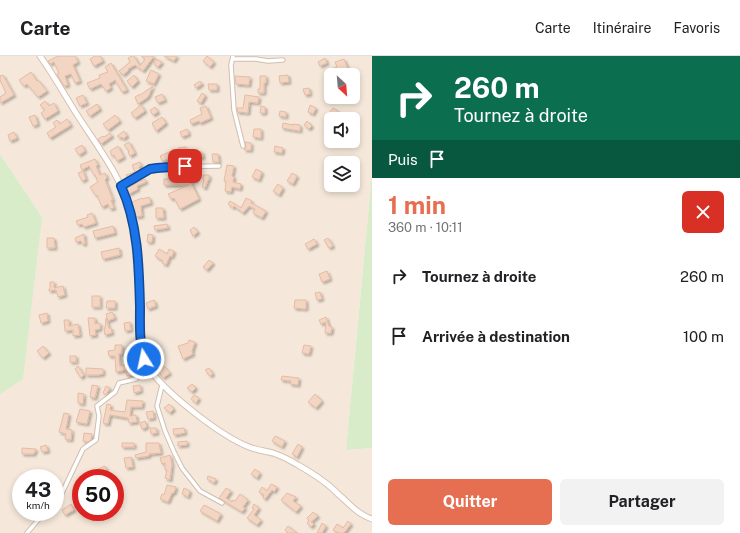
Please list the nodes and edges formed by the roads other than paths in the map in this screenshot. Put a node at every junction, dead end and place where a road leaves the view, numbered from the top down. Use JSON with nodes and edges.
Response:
{"nodes":[{"id":1,"x":40,"y":56,"type":"edge"},
{"id":2,"x":233,"y":58,"type":"edge"},
{"id":3,"x":283,"y":60,"type":"dead end"},
{"id":4,"x":243,"y":146,"type":"dead end"},
{"id":5,"x":219,"y":166,"type":"dead end"},
{"id":6,"x":121,"y":186,"type":"junction"},
{"id":7,"x":147,"y":366,"type":"junction"},
{"id":8,"x":162,"y":385,"type":"junction"},
{"id":9,"x":64,"y":489,"type":"edge"},
{"id":10,"x":222,"y":503,"type":"dead end"},
{"id":11,"x":372,"y":520,"type":"edge"},
{"id":12,"x":37,"y":521,"type":"edge"},
{"id":13,"x":26,"y":533,"type":"edge"}],
"edges":[{"from":1,"to":6,"type":"main road"},
{"from":2,"to":3,"type":"street"},
{"from":2,"to":4,"type":"street"},
{"from":5,"to":6,"type":"street"},
{"from":6,"to":7,"type":"main road"},
{"from":7,"to":8,"type":"main road"},
{"from":7,"to":9,"type":"street"},
{"from":8,"to":10,"type":"street"},
{"from":8,"to":11,"type":"main road"},
{"from":12,"to":13,"type":"street"}]}
